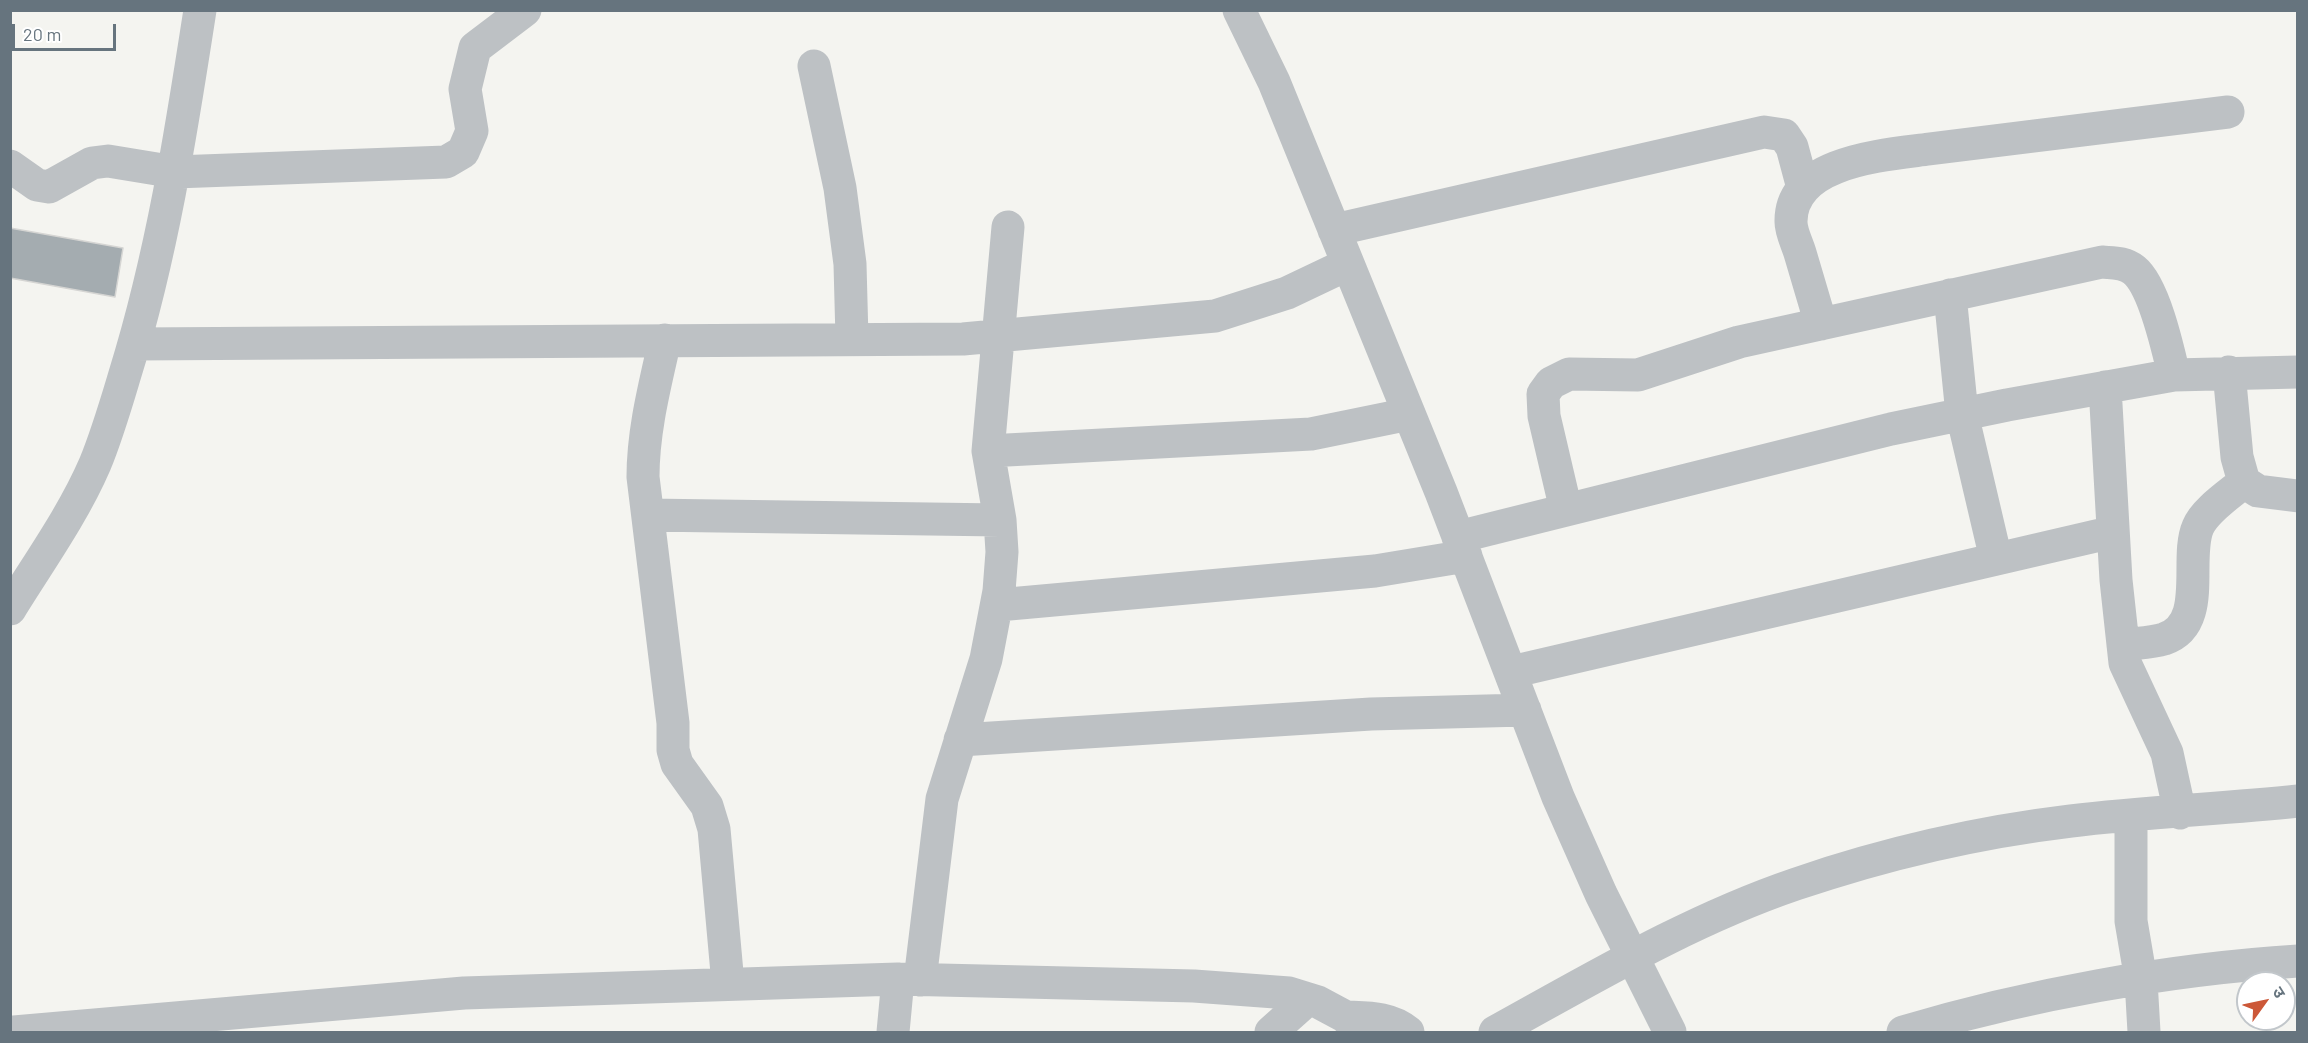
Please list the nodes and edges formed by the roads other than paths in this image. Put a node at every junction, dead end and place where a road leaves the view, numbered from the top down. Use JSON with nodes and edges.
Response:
{"nodes":[{"id":1,"x":200,"y":10,"type":"edge"},
{"id":2,"x":525,"y":10,"type":"edge"},
{"id":3,"x":1239,"y":10,"type":"edge"},
{"id":4,"x":814,"y":66,"type":"dead end"},
{"id":5,"x":2228,"y":112,"type":"dead end"},
{"id":6,"x":10,"y":166,"type":"edge"},
{"id":7,"x":175,"y":172,"type":"junction"},
{"id":8,"x":1803,"y":188,"type":"junction"},
{"id":9,"x":1008,"y":227,"type":"dead end"},
{"id":10,"x":1334,"y":230,"type":"junction"},
{"id":11,"x":1348,"y":264,"type":"junction"},
{"id":12,"x":1950,"y":295,"type":"junction"},
{"id":13,"x":1821,"y":324,"type":"junction"},
{"id":14,"x":1000,"y":336,"type":"junction"},
{"id":15,"x":665,"y":339,"type":"junction"},
{"id":16,"x":852,"y":339,"type":"junction"},
{"id":17,"x":134,"y":344,"type":"junction"},
{"id":18,"x":2229,"y":372,"type":"junction"},
{"id":19,"x":2298,"y":372,"type":"edge"},
{"id":20,"x":2174,"y":375,"type":"junction"},
{"id":21,"x":2105,"y":387,"type":"junction"},
{"id":22,"x":1409,"y":414,"type":"junction"},
{"id":23,"x":1962,"y":414,"type":"junction"},
{"id":24,"x":988,"y":451,"type":"junction"},
{"id":25,"x":2244,"y":482,"type":"junction"},
{"id":26,"x":2298,"y":496,"type":"edge"},
{"id":27,"x":1566,"y":510,"type":"junction"},
{"id":28,"x":648,"y":515,"type":"junction"},
{"id":29,"x":1000,"y":520,"type":"junction"},
{"id":30,"x":2114,"y":532,"type":"junction"},
{"id":31,"x":1462,"y":546,"type":"junction"},
{"id":32,"x":1996,"y":559,"type":"junction"},
{"id":33,"x":998,"y":605,"type":"junction"},
{"id":34,"x":10,"y":609,"type":"edge"},
{"id":35,"x":2123,"y":645,"type":"junction"},
{"id":36,"x":1510,"y":672,"type":"junction"},
{"id":37,"x":1525,"y":710,"type":"junction"},
{"id":38,"x":960,"y":740,"type":"junction"},
{"id":39,"x":2298,"y":801,"type":"edge"},
{"id":40,"x":2180,"y":813,"type":"junction"},
{"id":41,"x":2131,"y":817,"type":"junction"},
{"id":42,"x":1632,"y":955,"type":"junction"},
{"id":43,"x":2298,"y":961,"type":"edge"},
{"id":44,"x":909,"y":979,"type":"junction"},
{"id":45,"x":2141,"y":980,"type":"junction"},
{"id":46,"x":728,"y":984,"type":"junction"},
{"id":47,"x":1308,"y":999,"type":"junction"},
{"id":48,"x":232,"y":1023,"type":"edge"},
{"id":49,"x":1352,"y":1024,"type":"edge"},
{"id":50,"x":108,"y":1028,"type":"edge"},
{"id":51,"x":14,"y":1032,"type":"edge"},
{"id":52,"x":893,"y":1032,"type":"edge"},
{"id":53,"x":1271,"y":1032,"type":"edge"},
{"id":54,"x":1408,"y":1032,"type":"edge"},
{"id":55,"x":1495,"y":1032,"type":"edge"},
{"id":56,"x":1670,"y":1032,"type":"edge"},
{"id":57,"x":1903,"y":1032,"type":"edge"},
{"id":58,"x":2144,"y":1032,"type":"edge"}],
"edges":[{"from":1,"to":7,"type":"street"},
{"from":2,"to":7,"type":"street"},
{"from":3,"to":10,"type":"street"},
{"from":4,"to":16,"type":"street"},
{"from":5,"to":8,"type":"street"},
{"from":6,"to":7,"type":"street"},
{"from":7,"to":17,"type":"street"},
{"from":8,"to":10,"type":"street"},
{"from":8,"to":13,"type":"street"},
{"from":9,"to":14,"type":"street"},
{"from":10,"to":11,"type":"street"},
{"from":11,"to":14,"type":"street"},
{"from":11,"to":22,"type":"street"},
{"from":12,"to":13,"type":"street"},
{"from":12,"to":20,"type":"street"},
{"from":12,"to":23,"type":"street"},
{"from":13,"to":27,"type":"street"},
{"from":14,"to":16,"type":"street"},
{"from":14,"to":24,"type":"street"},
{"from":15,"to":16,"type":"street"},
{"from":15,"to":17,"type":"street"},
{"from":15,"to":28,"type":"street"},
{"from":17,"to":34,"type":"street"},
{"from":18,"to":19,"type":"street"},
{"from":18,"to":20,"type":"street"},
{"from":18,"to":25,"type":"street"},
{"from":20,"to":21,"type":"street"},
{"from":21,"to":23,"type":"street"},
{"from":21,"to":30,"type":"street"},
{"from":22,"to":24,"type":"street"},
{"from":22,"to":31,"type":"street"},
{"from":23,"to":27,"type":"street"},
{"from":23,"to":32,"type":"street"},
{"from":24,"to":29,"type":"street"},
{"from":25,"to":26,"type":"street"},
{"from":25,"to":35,"type":"street"},
{"from":27,"to":31,"type":"street"},
{"from":28,"to":29,"type":"street"},
{"from":28,"to":46,"type":"street"},
{"from":29,"to":33,"type":"street"},
{"from":30,"to":32,"type":"street"},
{"from":30,"to":35,"type":"street"},
{"from":31,"to":33,"type":"street"},
{"from":31,"to":36,"type":"street"},
{"from":32,"to":36,"type":"street"},
{"from":33,"to":38,"type":"street"},
{"from":35,"to":40,"type":"street"},
{"from":36,"to":37,"type":"street"},
{"from":37,"to":38,"type":"street"},
{"from":37,"to":42,"type":"street"},
{"from":38,"to":44,"type":"street"},
{"from":39,"to":40,"type":"street"},
{"from":40,"to":41,"type":"street"},
{"from":41,"to":42,"type":"street"},
{"from":41,"to":45,"type":"street"},
{"from":42,"to":55,"type":"street"},
{"from":42,"to":56,"type":"street"},
{"from":43,"to":45,"type":"street"},
{"from":44,"to":46,"type":"street"},
{"from":44,"to":47,"type":"street"},
{"from":44,"to":52,"type":"street"},
{"from":45,"to":57,"type":"street"},
{"from":45,"to":58,"type":"street"},
{"from":46,"to":48,"type":"street"},
{"from":47,"to":49,"type":"street"},
{"from":47,"to":53,"type":"street"},
{"from":48,"to":50,"type":"street"},
{"from":49,"to":54,"type":"street"},
{"from":50,"to":51,"type":"street"}]}
